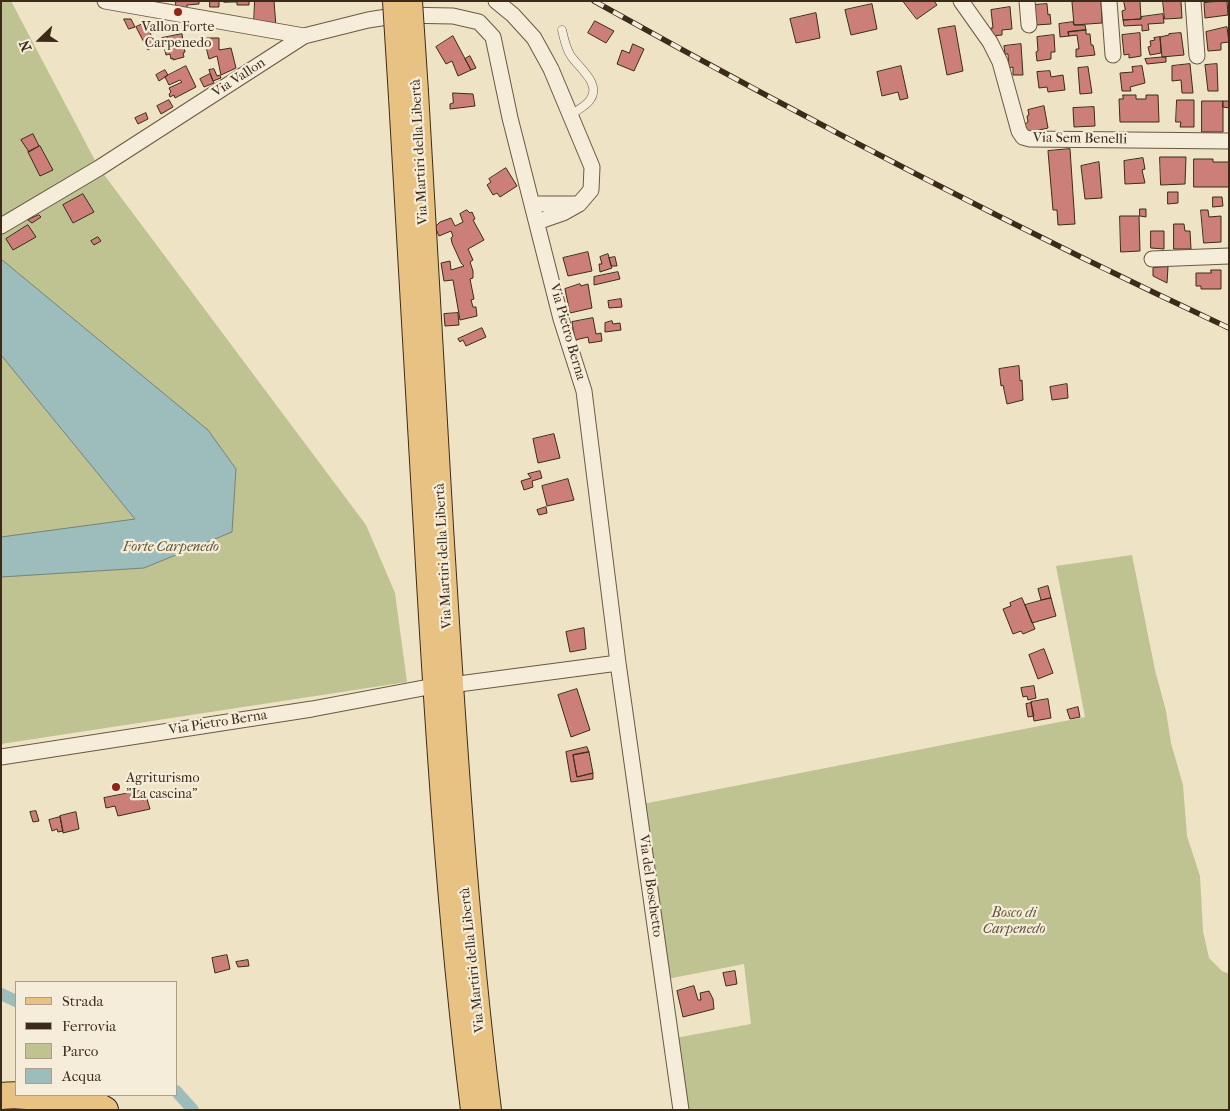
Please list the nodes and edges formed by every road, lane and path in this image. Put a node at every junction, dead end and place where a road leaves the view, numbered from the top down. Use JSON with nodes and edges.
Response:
{"nodes":[{"id":1,"x":105,"y":1,"type":"edge"},
{"id":2,"x":394,"y":1,"type":"edge"},
{"id":3,"x":412,"y":1,"type":"edge"},
{"id":4,"x":496,"y":1,"type":"edge"},
{"id":5,"x":961,"y":1,"type":"edge"},
{"id":6,"x":1027,"y":1,"type":"edge"},
{"id":7,"x":1109,"y":1,"type":"edge"},
{"id":8,"x":1193,"y":1,"type":"edge"},
{"id":9,"x":1029,"y":25,"type":"dead end"},
{"id":10,"x":562,"y":30,"type":"dead end"},
{"id":11,"x":304,"y":36,"type":"junction"},
{"id":12,"x":1113,"y":55,"type":"dead end"},
{"id":13,"x":1196,"y":56,"type":"dead end"},
{"id":14,"x":408,"y":94,"type":"junction"},
{"id":15,"x":571,"y":115,"type":"junction"},
{"id":16,"x":1229,"y":141,"type":"edge"},
{"id":17,"x":532,"y":204,"type":"junction"},
{"id":18,"x":579,"y":204,"type":"junction"},
{"id":19,"x":537,"y":222,"type":"junction"},
{"id":20,"x":1,"y":226,"type":"edge"},
{"id":21,"x":1229,"y":256,"type":"edge"},
{"id":22,"x":1152,"y":259,"type":"dead end"},
{"id":23,"x":618,"y":662,"type":"junction"},
{"id":24,"x":443,"y":686,"type":"junction"},
{"id":25,"x":1,"y":757,"type":"edge"},
{"id":26,"x":1,"y":1082,"type":"edge"},
{"id":27,"x":15,"y":1082,"type":"edge"},
{"id":28,"x":1,"y":1096,"type":"edge"},
{"id":29,"x":81,"y":1096,"type":"edge"},
{"id":30,"x":80,"y":1110,"type":"edge"},
{"id":31,"x":105,"y":1110,"type":"edge"},
{"id":32,"x":472,"y":1110,"type":"edge"},
{"id":33,"x":490,"y":1110,"type":"edge"},
{"id":34,"x":681,"y":1110,"type":"edge"}],
"edges":[{"from":1,"to":11,"type":"street"},
{"from":2,"to":14,"type":"main road","name":"Via Martiri della Libertà","bridge":true},
{"from":3,"to":14,"type":"main road","name":"Via Martiri della Libertà","bridge":true},
{"from":4,"to":15,"type":"street"},
{"from":5,"to":16,"type":"street","name":"Via Sem Benelli"},
{"from":6,"to":9,"type":"street"},
{"from":7,"to":12,"type":"street"},
{"from":8,"to":13,"type":"street"},
{"from":10,"to":15,"type":"lane"},
{"from":11,"to":17,"type":"street","name":"Via Pietro Berna"},
{"from":11,"to":20,"type":"street","name":"Via Vallon"},
{"from":14,"to":24,"type":"main road","name":"Via Martiri della Libertà"},
{"from":15,"to":18,"type":"street"},
{"from":17,"to":18,"type":"street"},
{"from":17,"to":19,"type":"street","name":"Via Pietro Berna"},
{"from":18,"to":19,"type":"street"},
{"from":19,"to":23,"type":"street","name":"Via Pietro Berna"},
{"from":21,"to":22,"type":"street"},
{"from":23,"to":24,"type":"street","name":"Via Pietro Berna"},
{"from":23,"to":34,"type":"street","name":"Via del Boschetto"},
{"from":24,"to":25,"type":"street","name":"Via Pietro Berna"},
{"from":24,"to":32,"type":"main road","name":"Via Martiri della Libertà"},
{"from":24,"to":33,"type":"main road","name":"Via Martiri della Libertà"},
{"from":26,"to":27,"type":"highway"},
{"from":28,"to":30,"type":"highway"},
{"from":29,"to":31,"type":"highway"}]}
